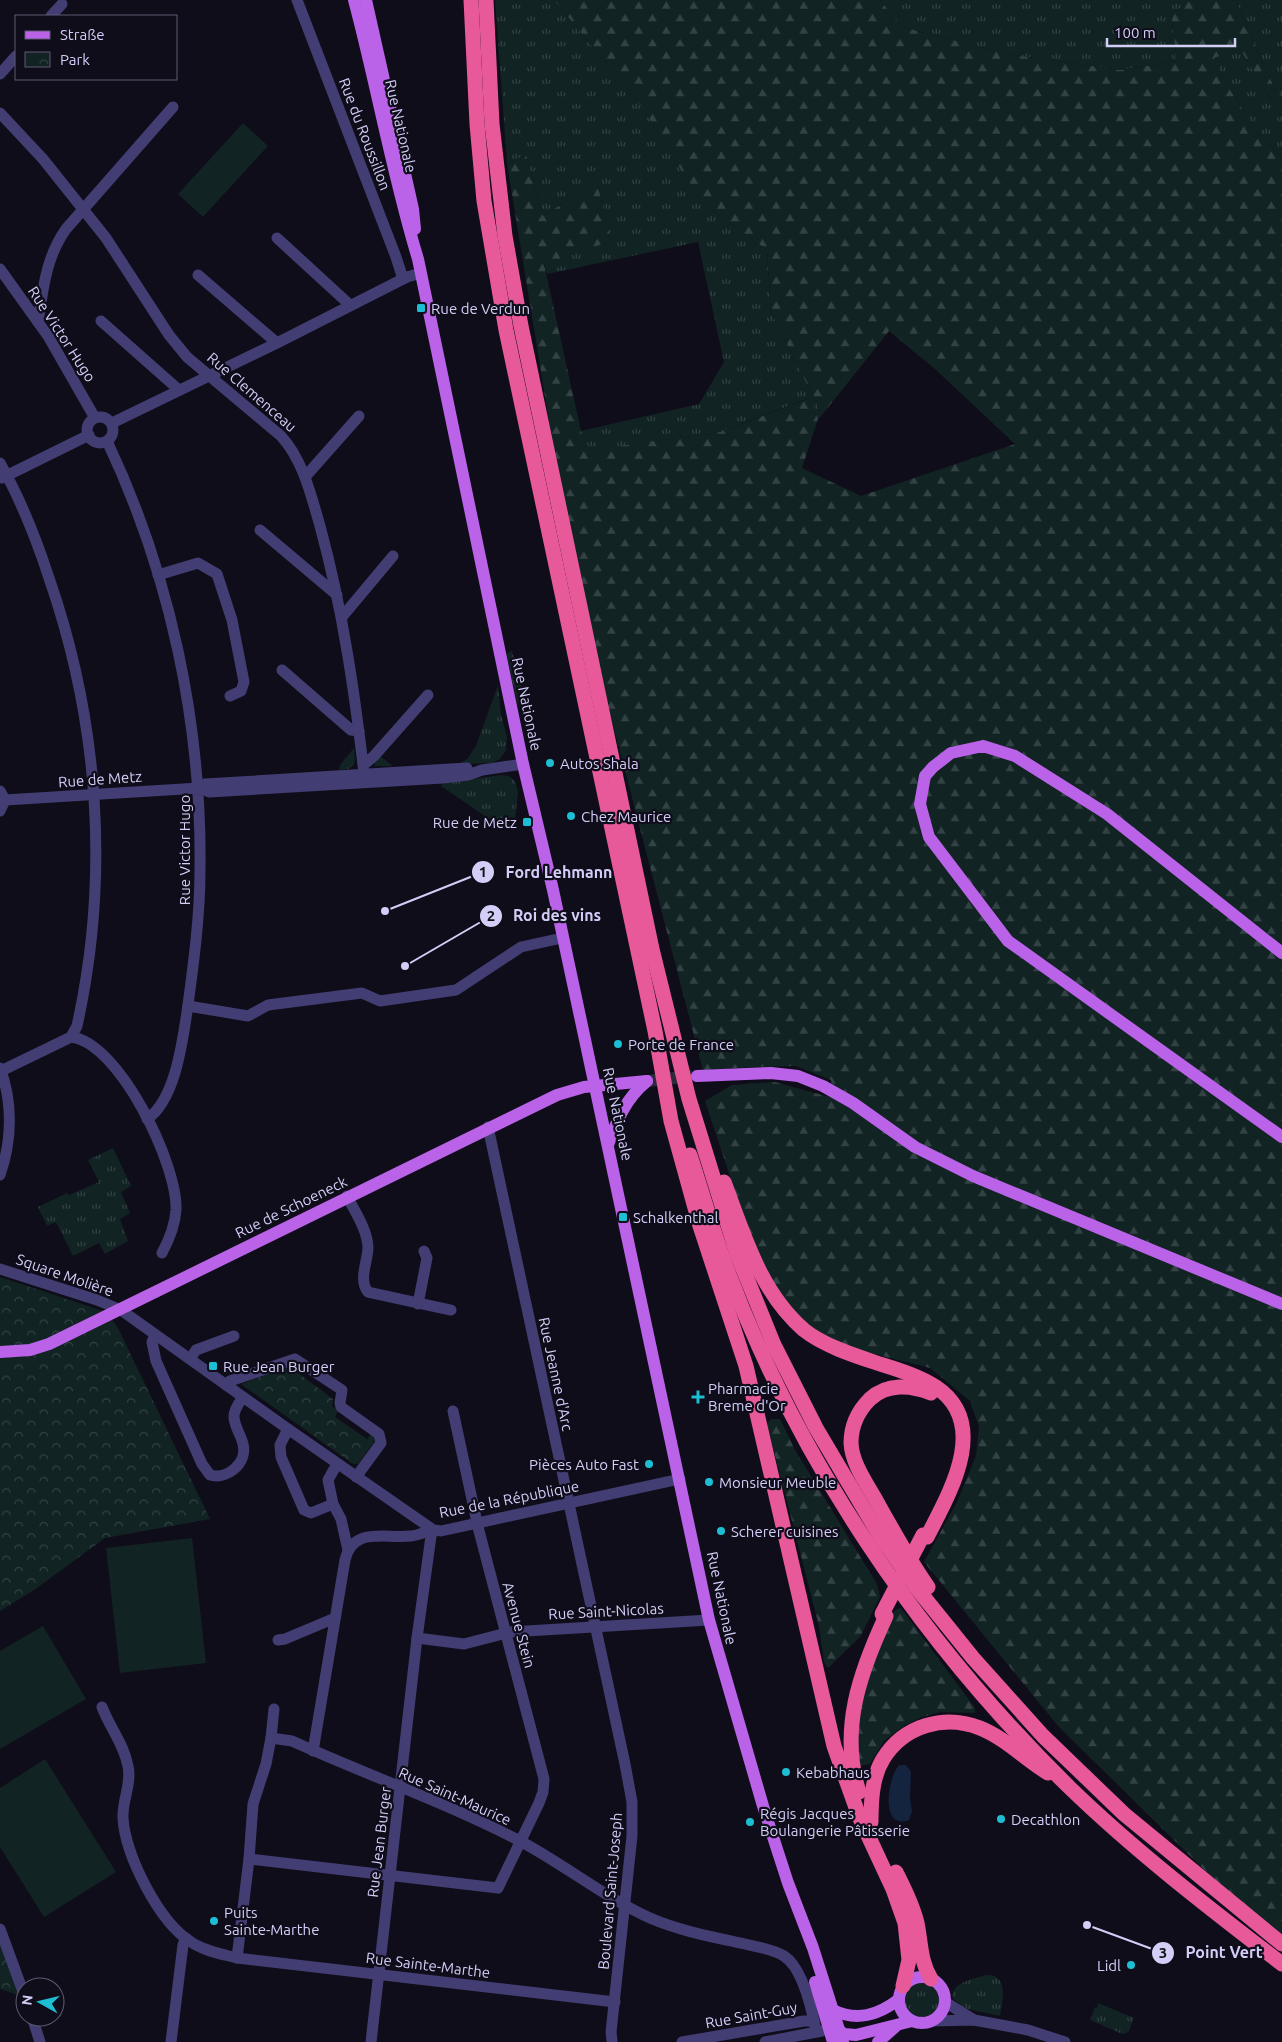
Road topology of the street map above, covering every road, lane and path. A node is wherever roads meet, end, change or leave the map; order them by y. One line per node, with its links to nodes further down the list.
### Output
1 (297, 0): 18 (street, Rue du Roussillon)
2 (354, 0): 14 (main road, Rue Nationale)
3 (366, 0): 14 (main road, Rue Nationale)
4 (471, 0): 50 (highway)
5 (486, 0): 55 (highway)
6 (62, 4): 7 (street)
7 (52, 15)
8 (15, 57): 9 (street)
9 (0, 74)
10 (172, 106): 12 (street)
11 (0, 113): 12 (street, Rue Clemenceau)
12 (84, 210): 21 (street); 23 (street, Rue Clemenceau)
13 (277, 238): 19 (street)
14 (418, 259): 16 (main road, Rue Nationale)
15 (0, 269): 21 (street, Rue Victor Hugo)
16 (421, 273): 18 (street); 42 (main road, Rue Nationale)
17 (198, 276): 22 (street)
18 (403, 279): 19 (street)
19 (350, 305): 22 (street)
20 (101, 321): 24 (street)
21 (38, 322): 26 (street, Rue Victor Hugo)
22 (277, 344): 23 (street)
23 (211, 375): 24 (street); 32 (street, Rue Clemenceau)
24 (179, 390): 27 (street)
25 (359, 416): 32 (street)
26 (95, 418): 27 (street); 28 (street)
27 (112, 423): 29 (street)
28 (89, 435): 29 (street); 31 (street)
29 (107, 441): 35 (street, Rue Victor Hugo)
30 (0, 463): 31 (street)
31 (3, 477): 45 (street)
32 (305, 477): 36 (street, Rue Clemenceau)
33 (260, 530): 36 (street)
34 (393, 556): 37 (street)
35 (158, 574): 40 (street); 44 (street, Rue Victor Hugo)
36 (337, 595): 37 (street, Rue Clemenceau)
37 (342, 617): 41 (street, Rue Clemenceau)
38 (282, 670): 41 (street)
39 (428, 695): 43 (street)
40 (230, 696)
41 (359, 731): 43 (street, Rue Clemenceau)
42 (522, 764): 43 (street, Rue de Metz); 47 (main road, Rue Nationale)
43 (364, 772): 44 (street, Rue de Metz)
44 (198, 788): 45 (street, Rue de Metz); 49 (street, Rue Victor Hugo)
45 (94, 794): 46 (street, Rue de Metz); 51 (street)
46 (2, 801)
47 (562, 938): 49 (street); 54 (main road, Rue Nationale)
48 (1282, 953): 58 (main road)
49 (188, 1006): 56 (street, Rue Victor Hugo)
50 (655, 1031): 98 (highway); 100 (highway)
51 (67, 1038): 52 (street); 56 (street)
52 (0, 1070): 60 (street)
53 (697, 1076): 66 (main road)
54 (595, 1086): 57 (main road, Rue de Schoeneck); 59 (main road, Rue Nationale); 59 (main road, Rue de Schoeneck)
55 (689, 1099): 84 (highway); 93 (highway)
56 (147, 1119): 63 (street)
57 (488, 1127): 61 (main road, Rue de Schoeneck); 80 (street, Rue Jeanne d'Arc)
58 (1282, 1136)
59 (608, 1145): 79 (main road, Rue Nationale)
60 (0, 1175)
61 (348, 1196): 65 (street); 67 (main road, Rue de Schoeneck)
62 (424, 1251): 65 (street)
63 (162, 1253)
64 (0, 1269): 67 (street, Square Molière)
65 (418, 1304): 68 (street)
66 (1282, 1304)
67 (120, 1310): 69 (street); 71 (main road, Rue de Schoeneck)
68 (451, 1310)
69 (155, 1335): 72 (street); 74 (street)
70 (234, 1336): 72 (street)
71 (0, 1352)
72 (190, 1359): 73 (street)
73 (226, 1385): 74 (street); 78 (street)
74 (243, 1397): 76 (street)
75 (452, 1411): 82 (street, Avenue Stein)
76 (288, 1429): 77 (street); 81 (street)
77 (337, 1464): 78 (street); 81 (street)
78 (356, 1476): 83 (street)
79 (680, 1479): 80 (street, Rue de la République); 88 (main road, Rue Nationale)
80 (569, 1503): 82 (street, Rue de la République); 89 (street, Rue Jeanne d'Arc)
81 (333, 1504): 85 (street)
82 (477, 1523): 83 (street, Rue de la République); 90 (street, Avenue Stein)
83 (432, 1529): 85 (street); 91 (street, Rue Jean Burger)
84 (925, 1536): 86 (highway); 93 (highway)
85 (348, 1550): 87 (street)
86 (884, 1615): 100 (highway); 101 (highway)
87 (334, 1618): 92 (street); 97 (street)
88 (709, 1620): 89 (street, Rue Saint-Nicolas); 123 (main road, Rue Nationale)
89 (596, 1627): 90 (street, Rue Saint-Nicolas); 105 (street, Boulevard Saint-Joseph)
90 (506, 1633): 91 (street, Rue Saint-Nicolas); 102 (street, Avenue Stein)
91 (418, 1638): 99 (street, Rue Jean Burger)
92 (278, 1640)
93 (973, 1658): 108 (highway)
94 (102, 1708): 107 (street, Rue Sainte-Marthe)
95 (274, 1709): 96 (street)
96 (271, 1738): 97 (street, Rue Saint-Maurice); 103 (street)
97 (313, 1751): 99 (street, Rue Saint-Maurice)
98 (1070, 1787): 101 (highway); 110 (highway)
99 (400, 1788): 102 (street, Rue Saint-Maurice); 104 (street, Rue Jean Burger)
100 (850, 1793): 114 (highway)
101 (871, 1822): 113 (highway)
102 (520, 1842): 104 (street, Avenue Stein); 105 (street, Rue Saint-Maurice)
103 (249, 1860): 104 (street); 109 (street)
104 (390, 1876): 111 (street, Rue Jean Burger)
105 (625, 1905): 115 (street, Boulevard Saint-Joseph); 123 (street, Rue Saint-Maurice)
106 (0, 1929): 112 (street)
107 (186, 1938): 109 (street, Rue Sainte-Marthe); 126 (street)
108 (1282, 1944)
109 (237, 1958): 111 (street, Rue Sainte-Marthe)
110 (1282, 1964)
111 (379, 1975): 115 (street, Rue Sainte-Marthe); 127 (street, Rue Jean Burger)
112 (18, 1977)
113 (931, 1979): 114 (main road); 116 (main road)
114 (901, 1993): 117 (main road); 119 (main road)
115 (615, 2002): 128 (street, Boulevard Saint-Joseph)
116 (945, 2002): 118 (street); 120 (main road)
117 (876, 2014): 123 (main road); 124 (main road)
118 (974, 2020): 120 (street); 132 (street)
119 (912, 2021): 120 (main road); 122 (main road)
120 (932, 2021)
121 (35, 2027): 125 (street)
122 (895, 2027): 124 (main road); 131 (main road)
123 (829, 2028): 124 (main road); 129 (street, Rue Saint-Guy); 130 (street, Rue Saint-Guy)
124 (862, 2037)
125 (40, 2042)
126 (171, 2042)
127 (371, 2042)
128 (613, 2042)
129 (682, 2042)
130 (765, 2042)
131 (878, 2042)
132 (1065, 2042)

